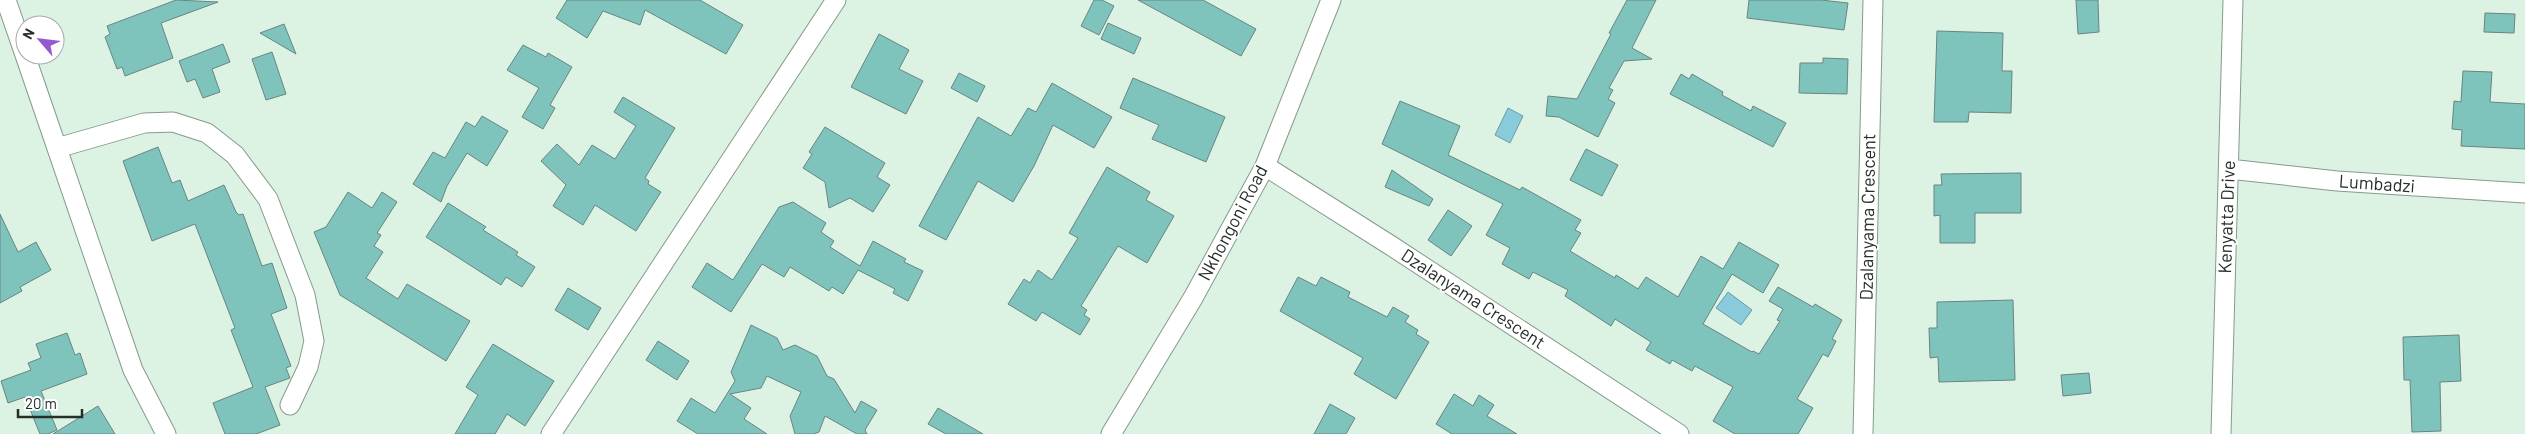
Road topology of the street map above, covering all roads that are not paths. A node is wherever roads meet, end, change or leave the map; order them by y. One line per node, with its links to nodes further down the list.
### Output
1 (6, 0): 6 (street)
2 (836, 0): 14 (street)
3 (1332, 0): 9 (street, Nkhongoni Road)
4 (1873, 0): 17 (street, Dzalanyama Crescent)
5 (2233, 0): 10 (street, Kenyatta Drive)
6 (15, 26)
7 (28, 65): 8 (street)
8 (57, 148): 12 (street); 13 (street)
9 (1265, 166): 15 (street, Nkhongoni Road); 16 (street, Dzalanyama Crescent)
10 (2229, 169): 11 (street, Lumbadzi); 18 (street, Kenyatta Drive)
11 (2525, 193)
12 (290, 405)
13 (166, 434)
14 (551, 434)
15 (1110, 434)
16 (1680, 434)
17 (1862, 434)
18 (2221, 434)

